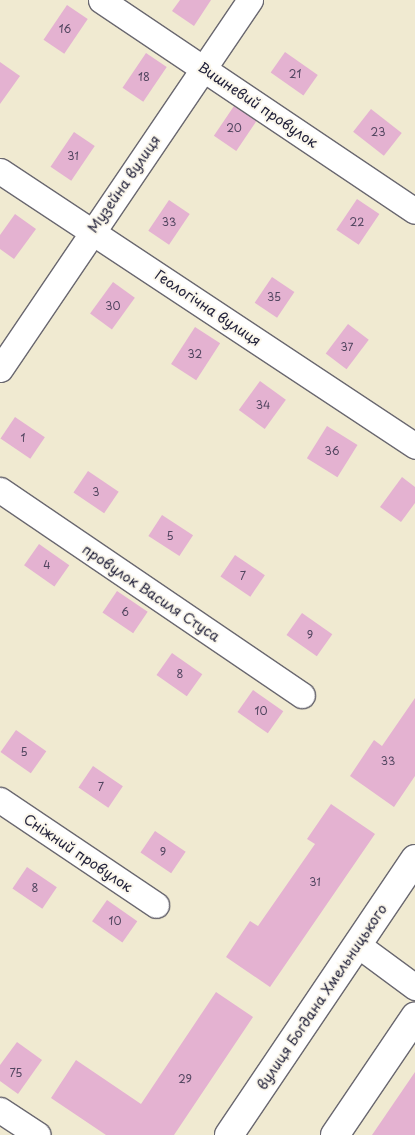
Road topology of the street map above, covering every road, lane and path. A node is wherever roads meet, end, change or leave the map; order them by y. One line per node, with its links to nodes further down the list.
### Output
1 (101, 0): 3 (street, Вишневий провулок)
2 (250, 0): 3 (street, Музейна вулиця)
3 (204, 68): 5 (street, Вишневий провулок); 6 (street, Музейна вулиця)
4 (0, 170): 6 (street, Геологічна вулиця)
5 (415, 211)
6 (92, 231): 7 (street, Музейна вулиця); 8 (street, Геологічна вулиця)
7 (0, 369)
8 (415, 446)
9 (0, 490): 10 (street, провулок Василя Стуса)
10 (302, 695)
11 (0, 800): 13 (street, Сніжний провулок)
12 (415, 859): 14 (street, вулиця Богдана Хмельницького)
13 (156, 905)
14 (358, 945): 15 (street); 19 (street, вулиця Богдана Хмельницького)
15 (415, 987)
16 (415, 1018): 20 (street)
17 (0, 1110): 18 (street)
18 (38, 1135)
19 (228, 1135)
20 (335, 1135)

